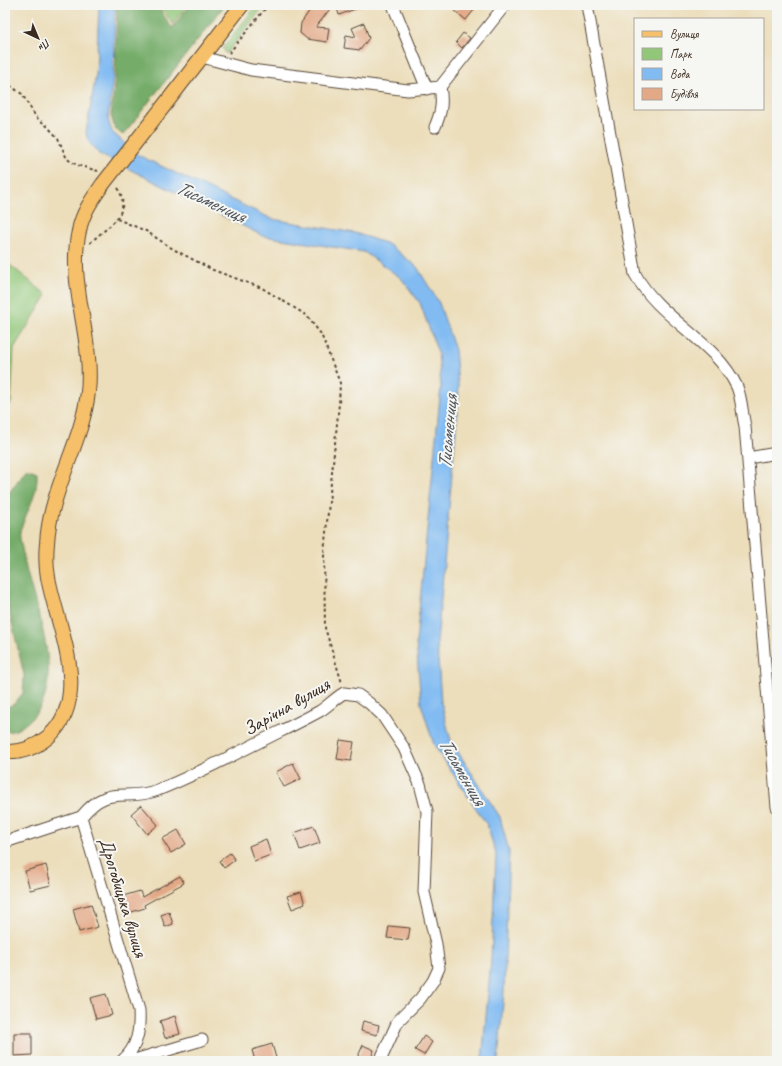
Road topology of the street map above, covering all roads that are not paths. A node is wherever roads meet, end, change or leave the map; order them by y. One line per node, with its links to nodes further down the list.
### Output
1 (242, 5): 5 (main road)
2 (393, 5): 7 (street)
3 (505, 5): 6 (street)
4 (587, 5): 10 (street)
5 (202, 57): 7 (street); 11 (main road, bridge)
6 (440, 87): 7 (street); 8 (street)
7 (427, 90)
8 (435, 127)
9 (777, 453): 10 (street)
10 (748, 458): 12 (street)
11 (5, 752)
12 (777, 807)
13 (81, 817): 14 (street, Дрогобицька вулиця); 16 (street, Дрогобицька вулиця); 18 (street, Зарічна вулиця)
14 (5, 842)
15 (202, 1040): 17 (street)
16 (122, 1061)
17 (131, 1061)
18 (380, 1061)

